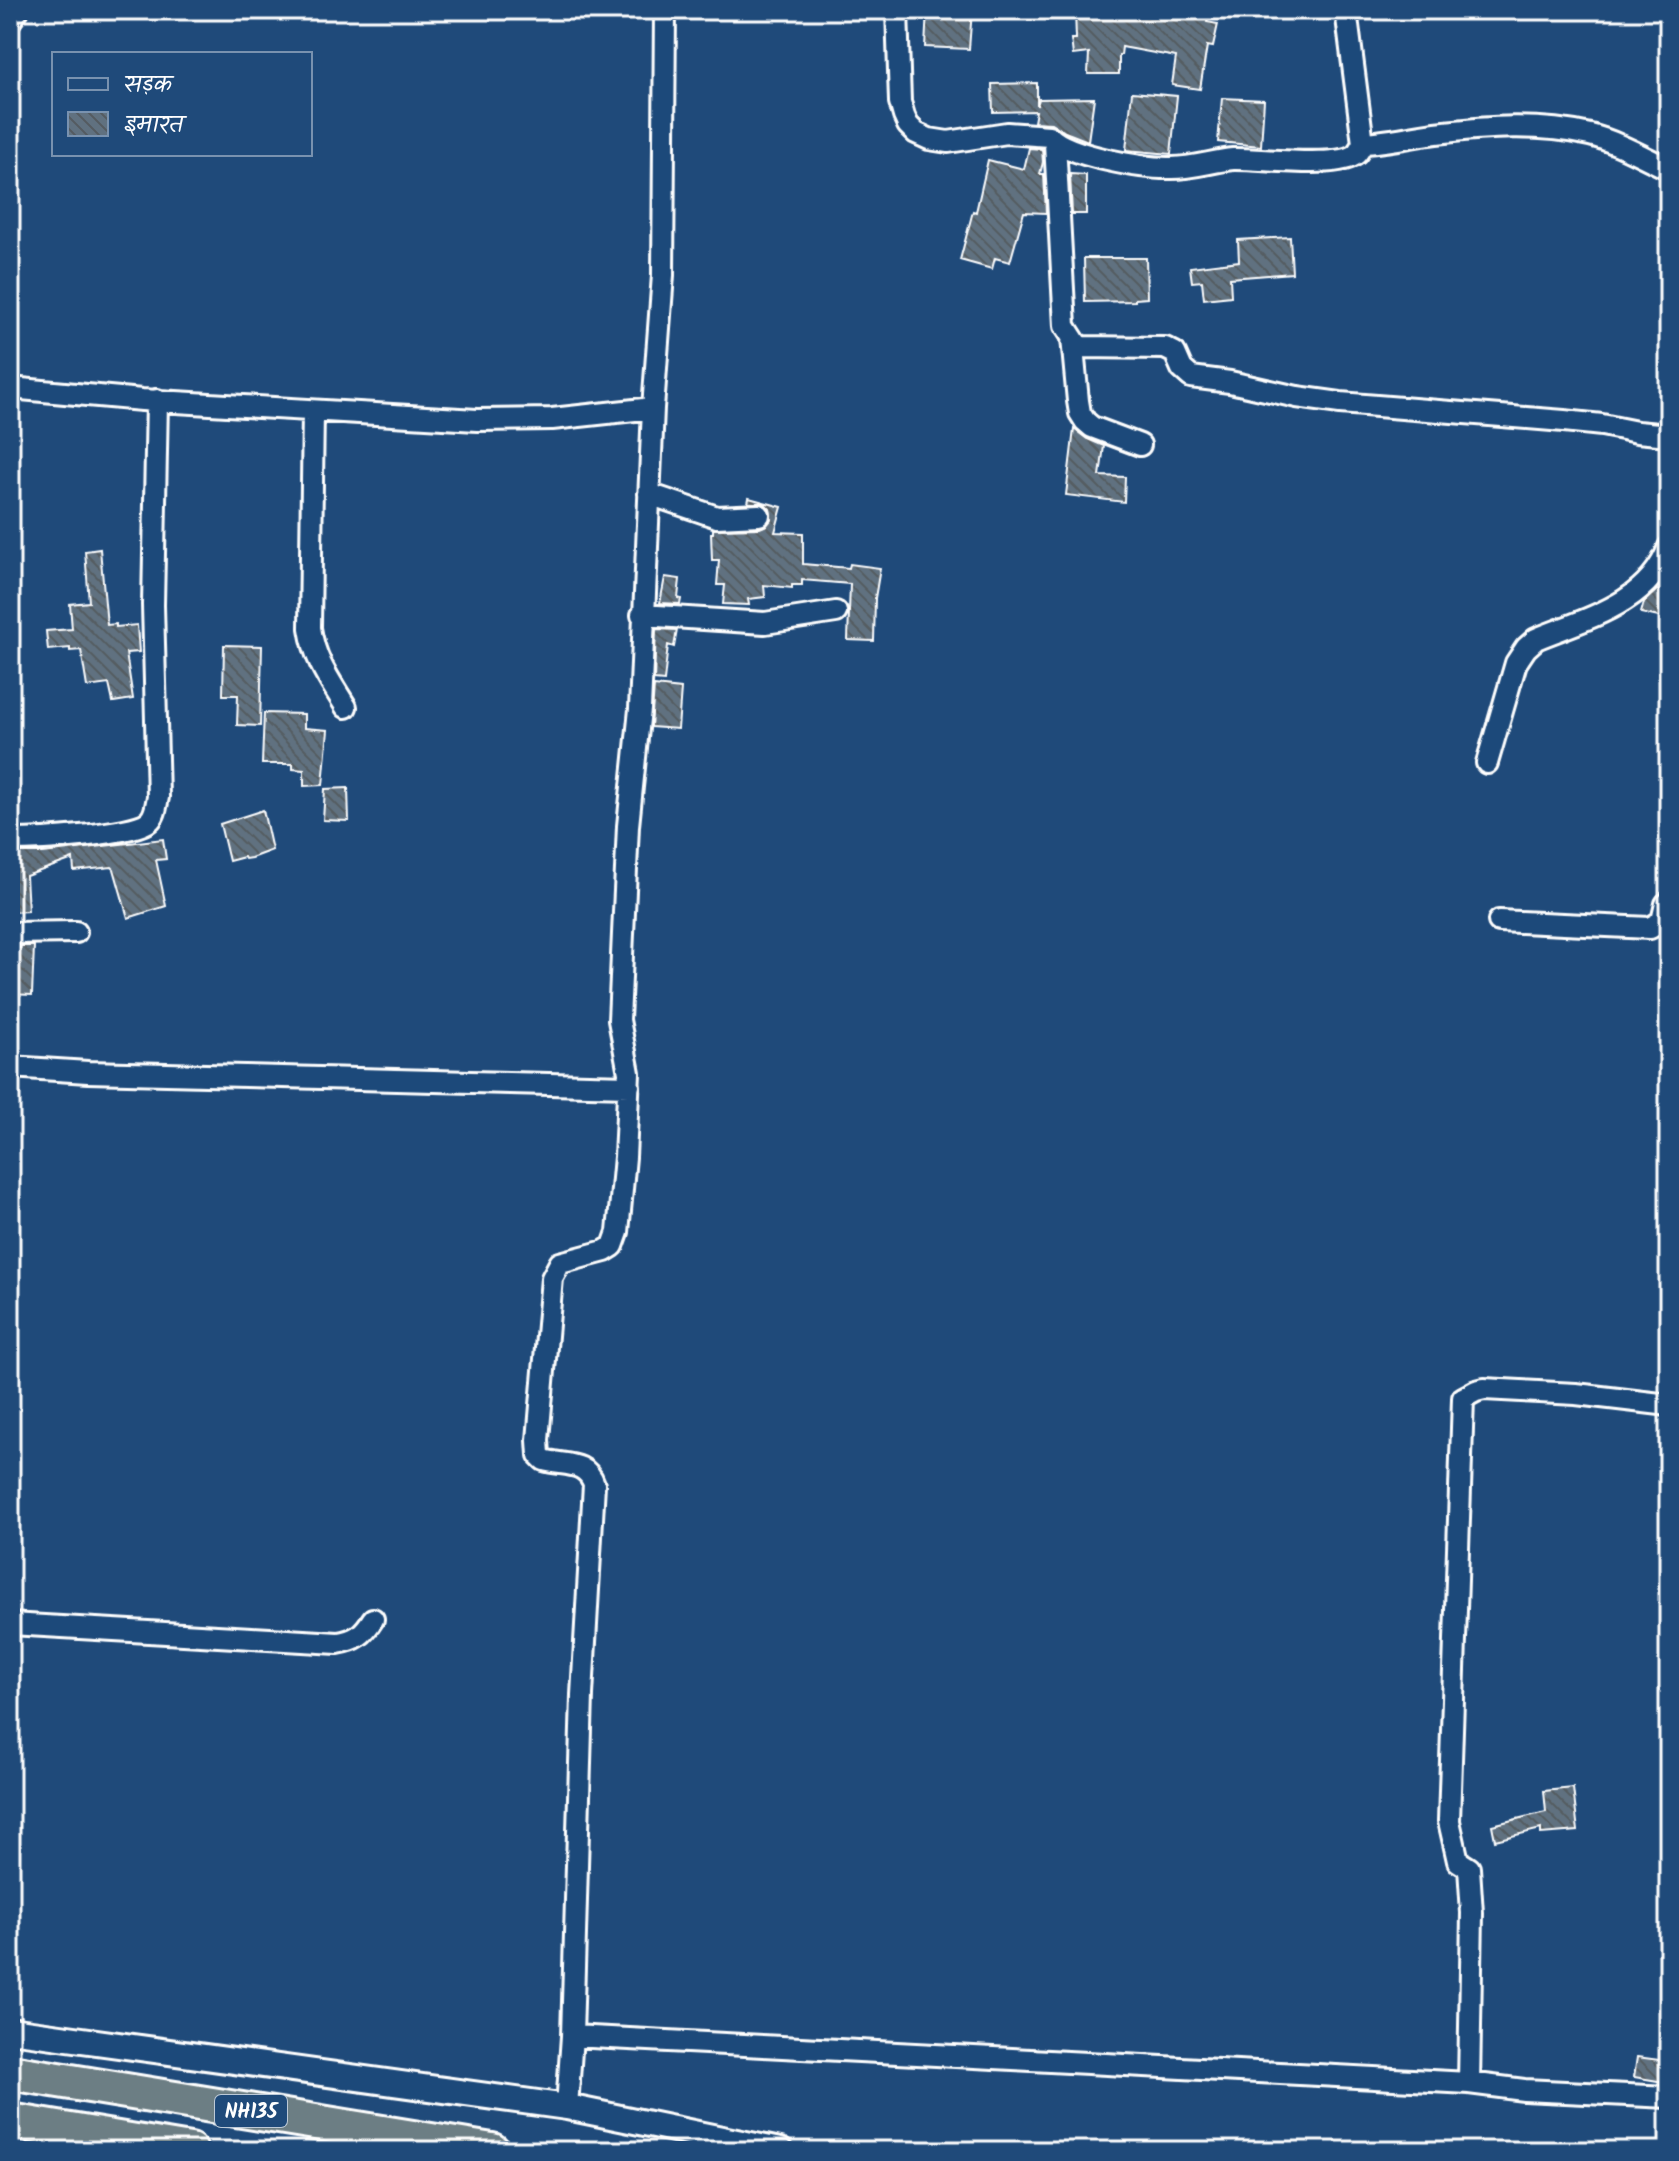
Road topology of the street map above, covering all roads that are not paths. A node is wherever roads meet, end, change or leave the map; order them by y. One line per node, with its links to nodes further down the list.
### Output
1 (18, 10): 5 (street)
2 (665, 10): 12 (street)
3 (897, 10): 6 (street)
4 (1346, 10): 7 (street)
5 (10, 21)
6 (1055, 143): 7 (street); 9 (street)
7 (1363, 143): 8 (street)
8 (1669, 169)
9 (1072, 338): 14 (street); 15 (street)
10 (10, 388): 11 (street)
11 (157, 400): 13 (street); 23 (street)
12 (653, 408): 13 (street); 16 (street)
13 (313, 411): 21 (street)
14 (1669, 435)
15 (1140, 445)
16 (649, 494): 17 (street); 20 (street)
17 (759, 515)
18 (1669, 547): 22 (street)
19 (836, 612): 20 (street)
20 (642, 615): 29 (street)
21 (346, 707)
22 (1487, 763)
23 (10, 840)
24 (1669, 902): 25 (street)
25 (1499, 921)
26 (76, 932): 27 (street)
27 (10, 933)
28 (10, 1067): 29 (street)
29 (629, 1086): 34 (street)
30 (1669, 1405): 36 (street)
31 (373, 1619): 32 (street)
32 (10, 1624)
33 (10, 2030): 38 (street)
34 (572, 2036): 36 (street); 38 (street)
35 (10, 2072): 41 (highway, NH135)
36 (1469, 2083): 37 (street)
37 (1669, 2097)
38 (567, 2107): 42 (street)
39 (10, 2121): 40 (highway)
40 (190, 2151)
41 (492, 2151)
42 (780, 2151)

